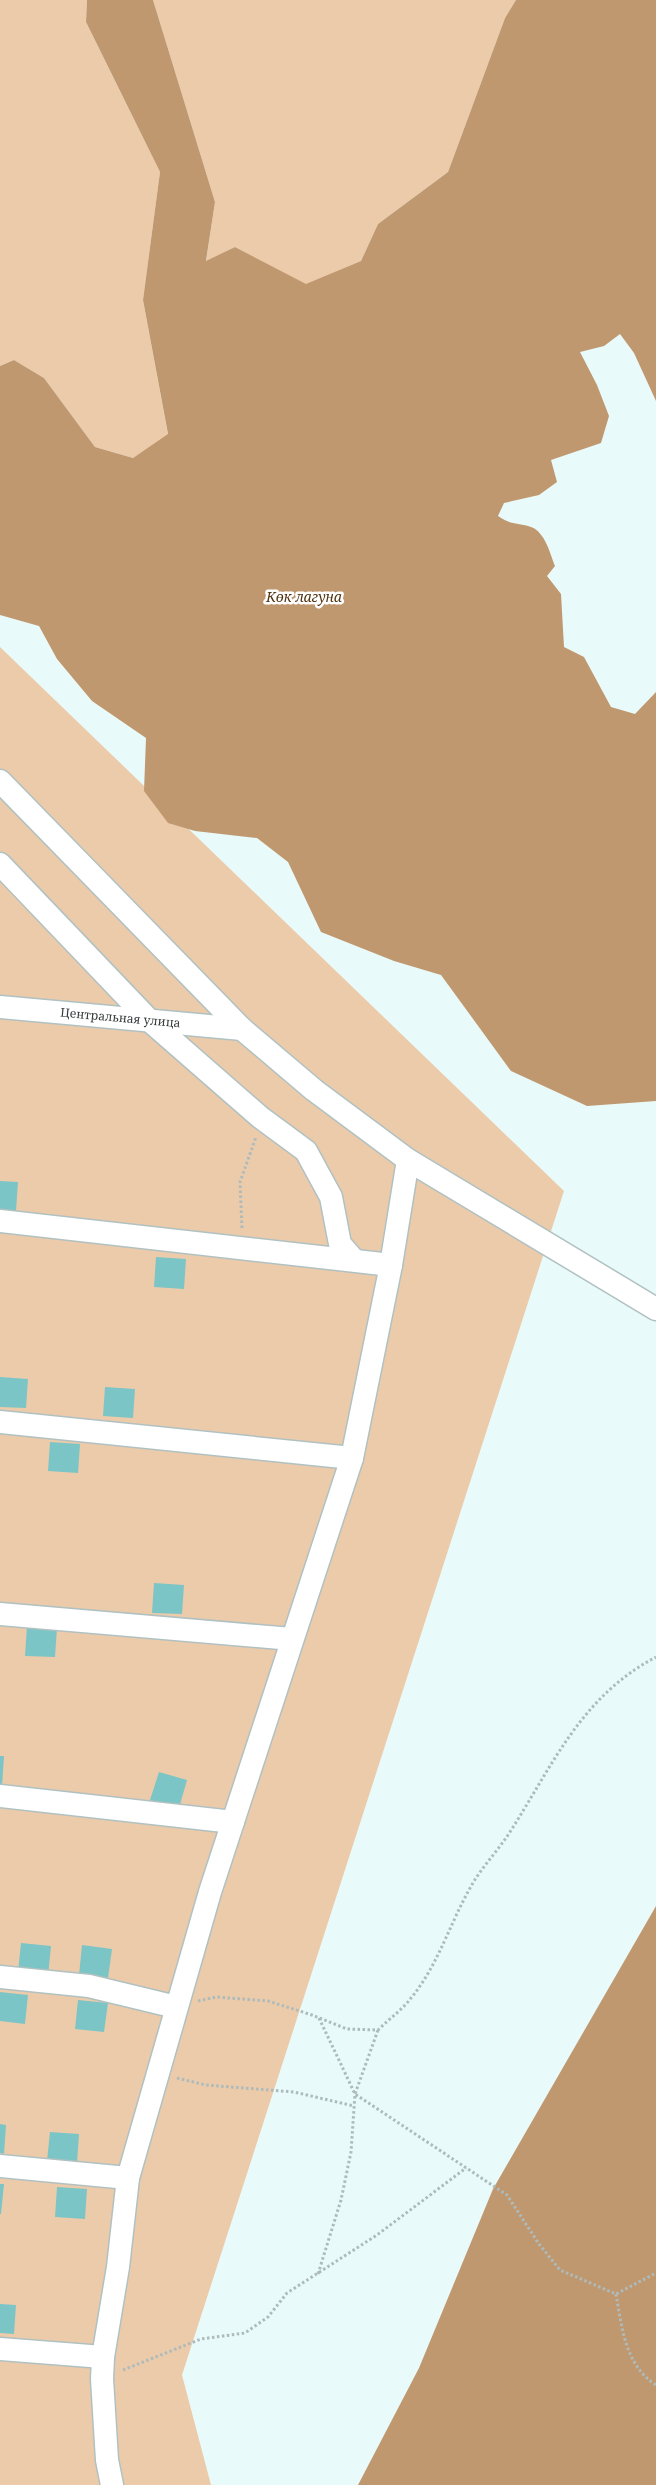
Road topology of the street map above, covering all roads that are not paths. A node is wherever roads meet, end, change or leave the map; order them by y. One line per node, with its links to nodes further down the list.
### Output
1 (0, 781): 5 (street)
2 (0, 864): 4 (street)
3 (0, 1007): 4 (street, Центральная улица)
4 (150, 1021): 5 (street, Центральная улица); 8 (street)
5 (242, 1029): 6 (street)
6 (408, 1160): 9 (street); 10 (street)
7 (0, 1221): 8 (street)
8 (353, 1259): 9 (street)
9 (391, 1265): 12 (street)
10 (656, 1309)
11 (0, 1422): 12 (street)
12 (352, 1458): 14 (street)
13 (0, 1614): 14 (street)
14 (292, 1640): 16 (street)
15 (0, 1796): 16 (street)
16 (233, 1822): 18 (street)
17 (0, 1977): 18 (street)
18 (176, 2006): 20 (street)
19 (0, 2166): 20 (street)
20 (128, 2178): 22 (street)
21 (0, 2349): 22 (street)
22 (103, 2357): 23 (street)
23 (112, 2485)

